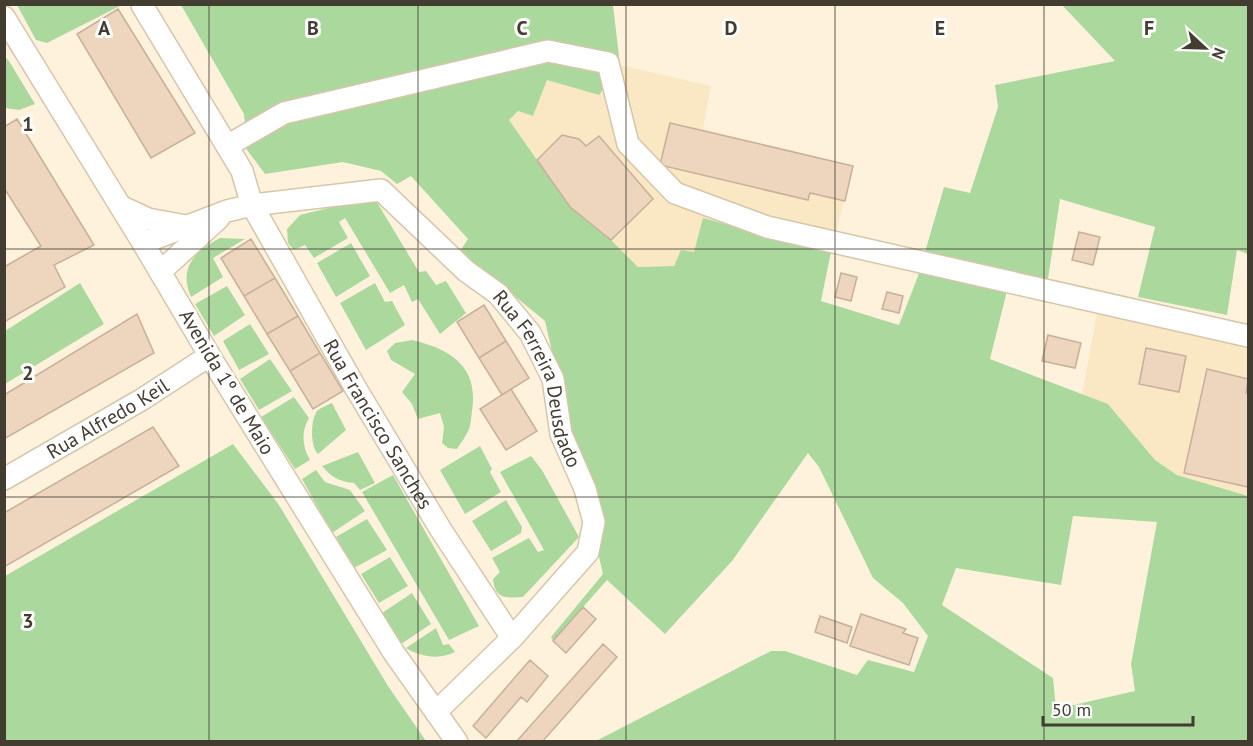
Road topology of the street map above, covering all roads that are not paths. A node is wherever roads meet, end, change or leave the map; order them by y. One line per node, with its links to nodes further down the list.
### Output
1 (142, 5): 3 (street, Rua Francisco Sanches)
2 (4, 18): 5 (street, Avenida 1º de Maio)
3 (227, 146): 4 (street, Rua Francisco Sanches); 10 (street)
4 (252, 205): 6 (street, Rua Ferreira Deusdado); 13 (street, Rua Francisco Sanches); 13 (street, Rua Ferreira Deusdado)
5 (120, 206): 7 (street); 8 (street, Avenida 1º de Maio)
6 (227, 211): 7 (street, Rua Ferreira Deusdado); 9 (street, Rua Ferreira Deusdado)
7 (186, 226): 8 (street, Rua Ferreira Deusdado)
8 (143, 243): 9 (street, Avenida 1º de Maio)
9 (160, 272): 11 (street, Avenida 1º de Maio)
10 (1248, 336)
11 (209, 356): 12 (street, Rua Alfredo Keil); 14 (street, Avenida 1º de Maio)
12 (4, 479)
13 (512, 638): 14 (street, Rua Ferreira Deusdado)
14 (436, 712): 15 (street, Avenida 1º de Maio)
15 (457, 741)

